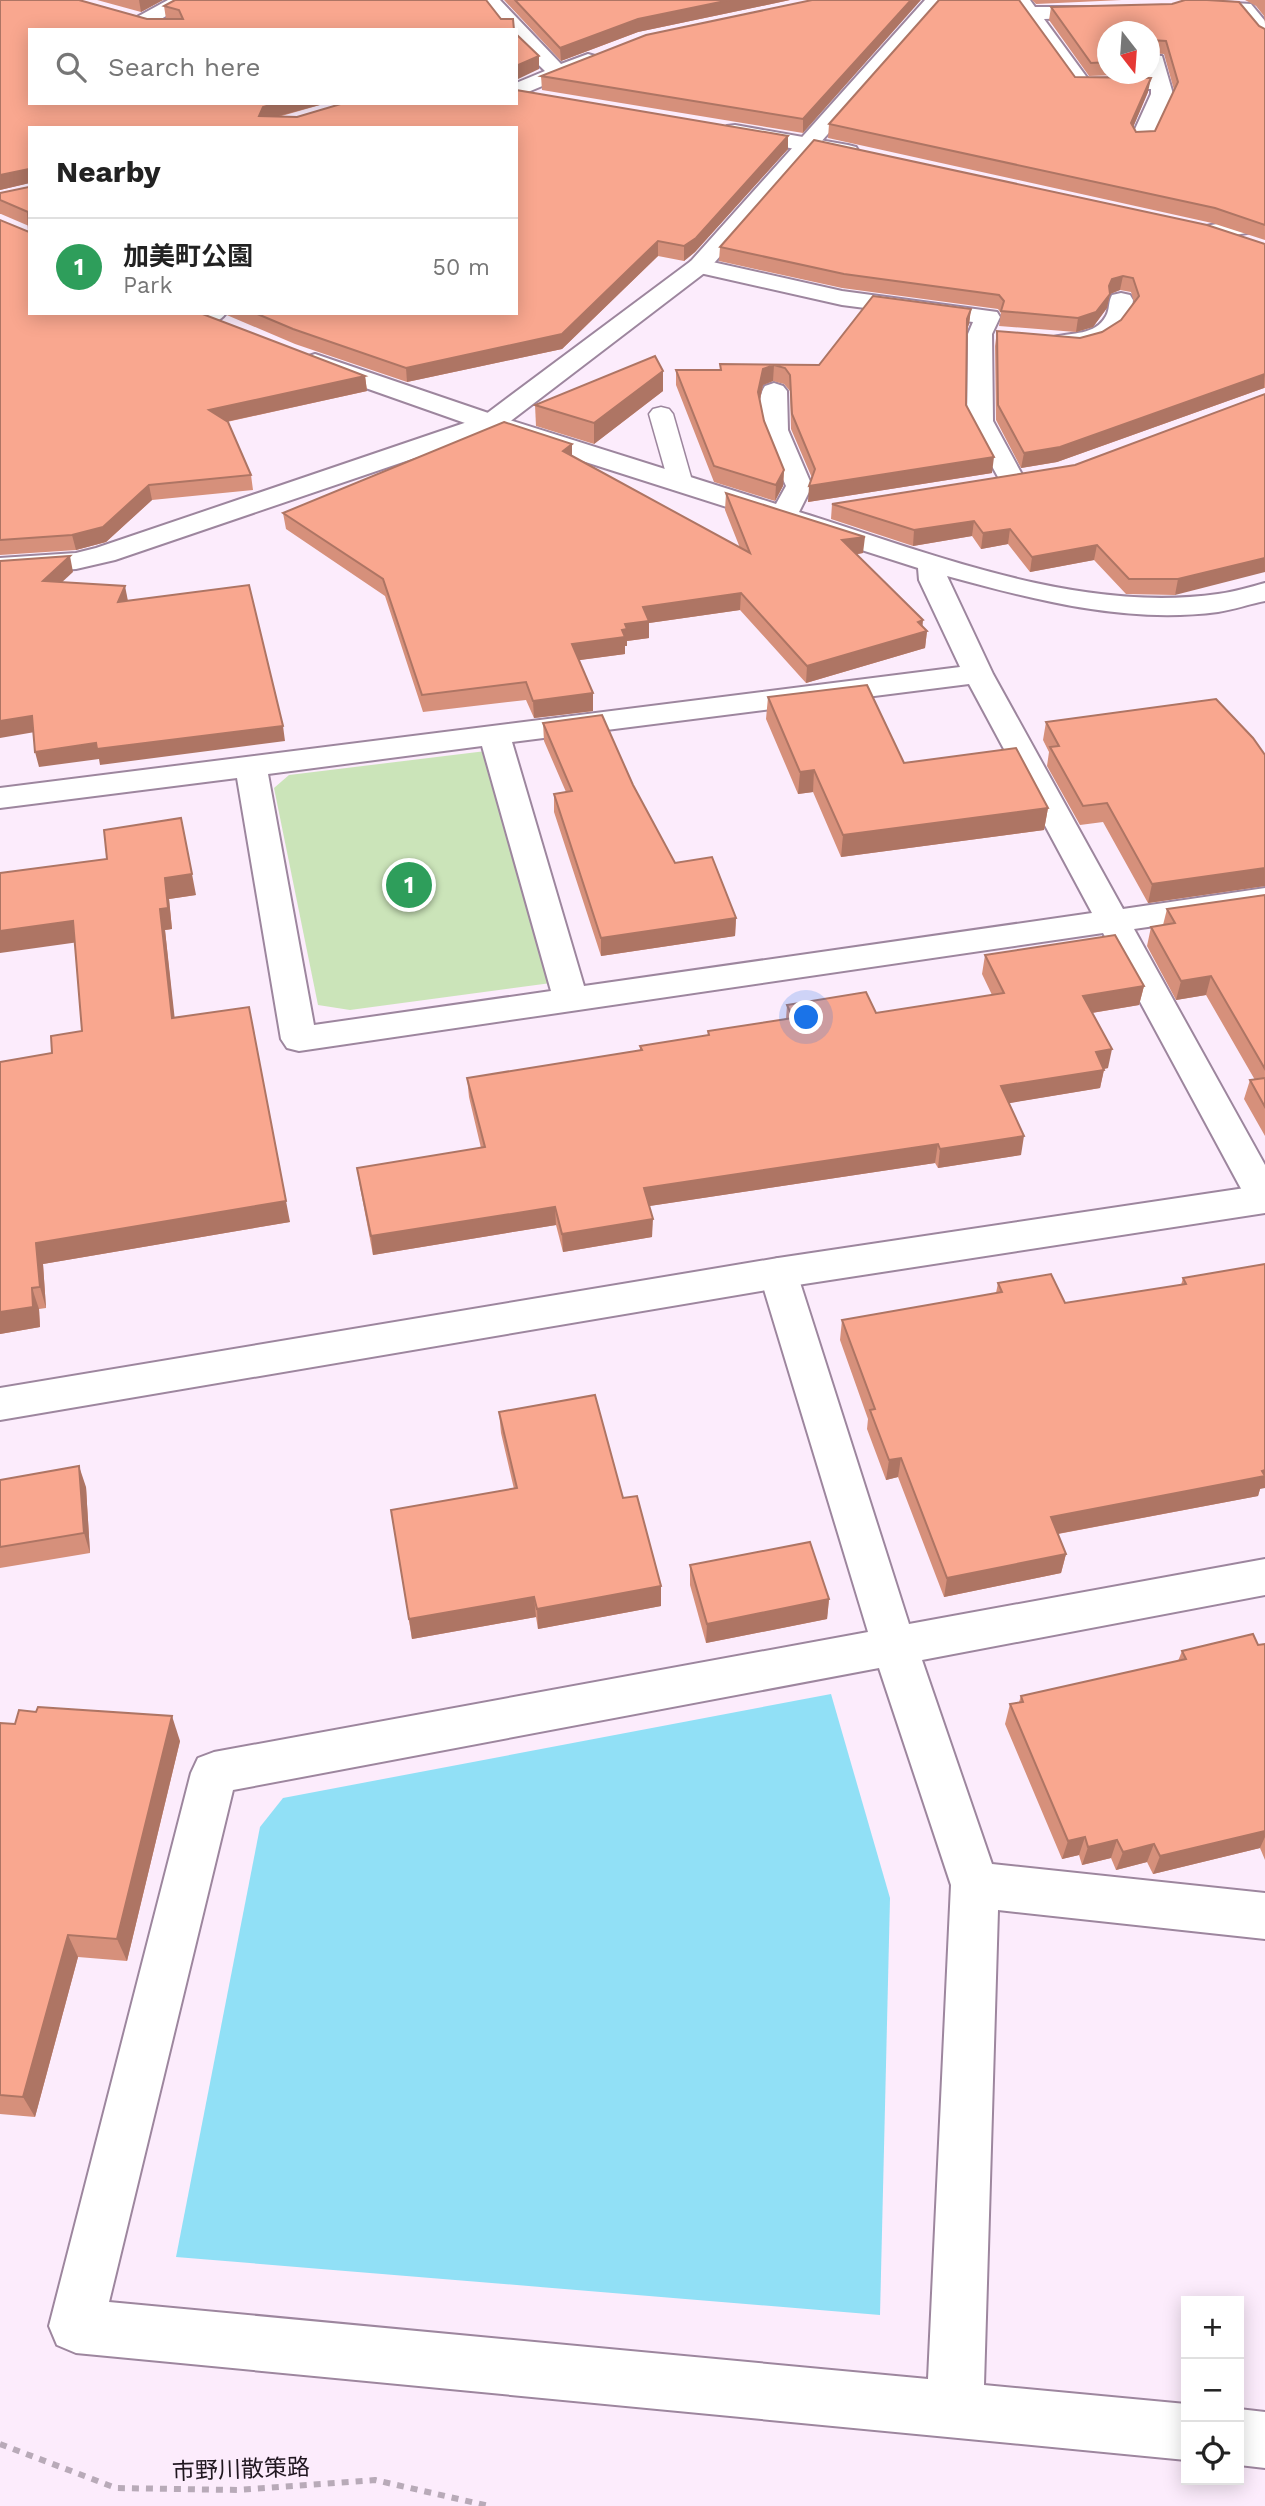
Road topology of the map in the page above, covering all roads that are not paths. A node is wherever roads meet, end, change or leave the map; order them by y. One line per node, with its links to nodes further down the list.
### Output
1 (183, 0): 7 (street)
2 (490, 0): 8 (street)
3 (936, 0): 20 (street)
4 (1025, 7): 6 (street); 13 (street)
5 (1170, 8): 10 (street)
6 (1128, 10)
7 (166, 28)
8 (514, 28)
9 (518, 32): 12 (street)
10 (1265, 34)
11 (604, 54): 12 (street)
12 (557, 72): 15 (street)
13 (1120, 84)
14 (1159, 84): 19 (street)
15 (518, 92)
16 (518, 93): 17 (street)
17 (543, 99)
18 (714, 128): 20 (street)
19 (1142, 138)
20 (807, 143): 21 (street); 26 (street)
21 (874, 158)
22 (1265, 223): 24 (street)
23 (1184, 226): 24 (street)
24 (1211, 232): 25 (street)
25 (1260, 248)
26 (699, 266): 28 (street); 34 (street)
27 (1121, 300): 30 (street)
28 (980, 334): 29 (street); 36 (street)
29 (1008, 337)
30 (1036, 339)
31 (298, 355): 34 (street)
32 (774, 391): 38 (street)
33 (662, 414): 35 (lane)
34 (491, 424): 35 (street); 40 (street)
35 (681, 484): 38 (street)
36 (985, 485)
37 (837, 508): 38 (street)
38 (783, 516): 39 (street)
39 (932, 563): 41 (street); 42 (street)
40 (0, 566)
41 (1265, 592)
42 (978, 674): 43 (street); 47 (street)
43 (495, 736): 44 (street); 48 (street)
44 (251, 767): 45 (street); 48 (street)
45 (0, 799)
46 (1265, 899): 47 (street)
47 (1114, 920): 48 (street); 49 (street)
48 (571, 1001)
49 (1265, 1199): 50 (street)
50 (778, 1273): 51 (street); 53 (street)
51 (0, 1404)
52 (1265, 1577): 53 (street)
53 (894, 1645): 54 (street); 56 (street)
54 (975, 1885): 55 (street); 56 (street)
55 (1265, 1916)
56 (955, 2409): 57 (street)
57 (1181, 2432)
58 (1244, 2438): 59 (street)
59 (1265, 2440)

